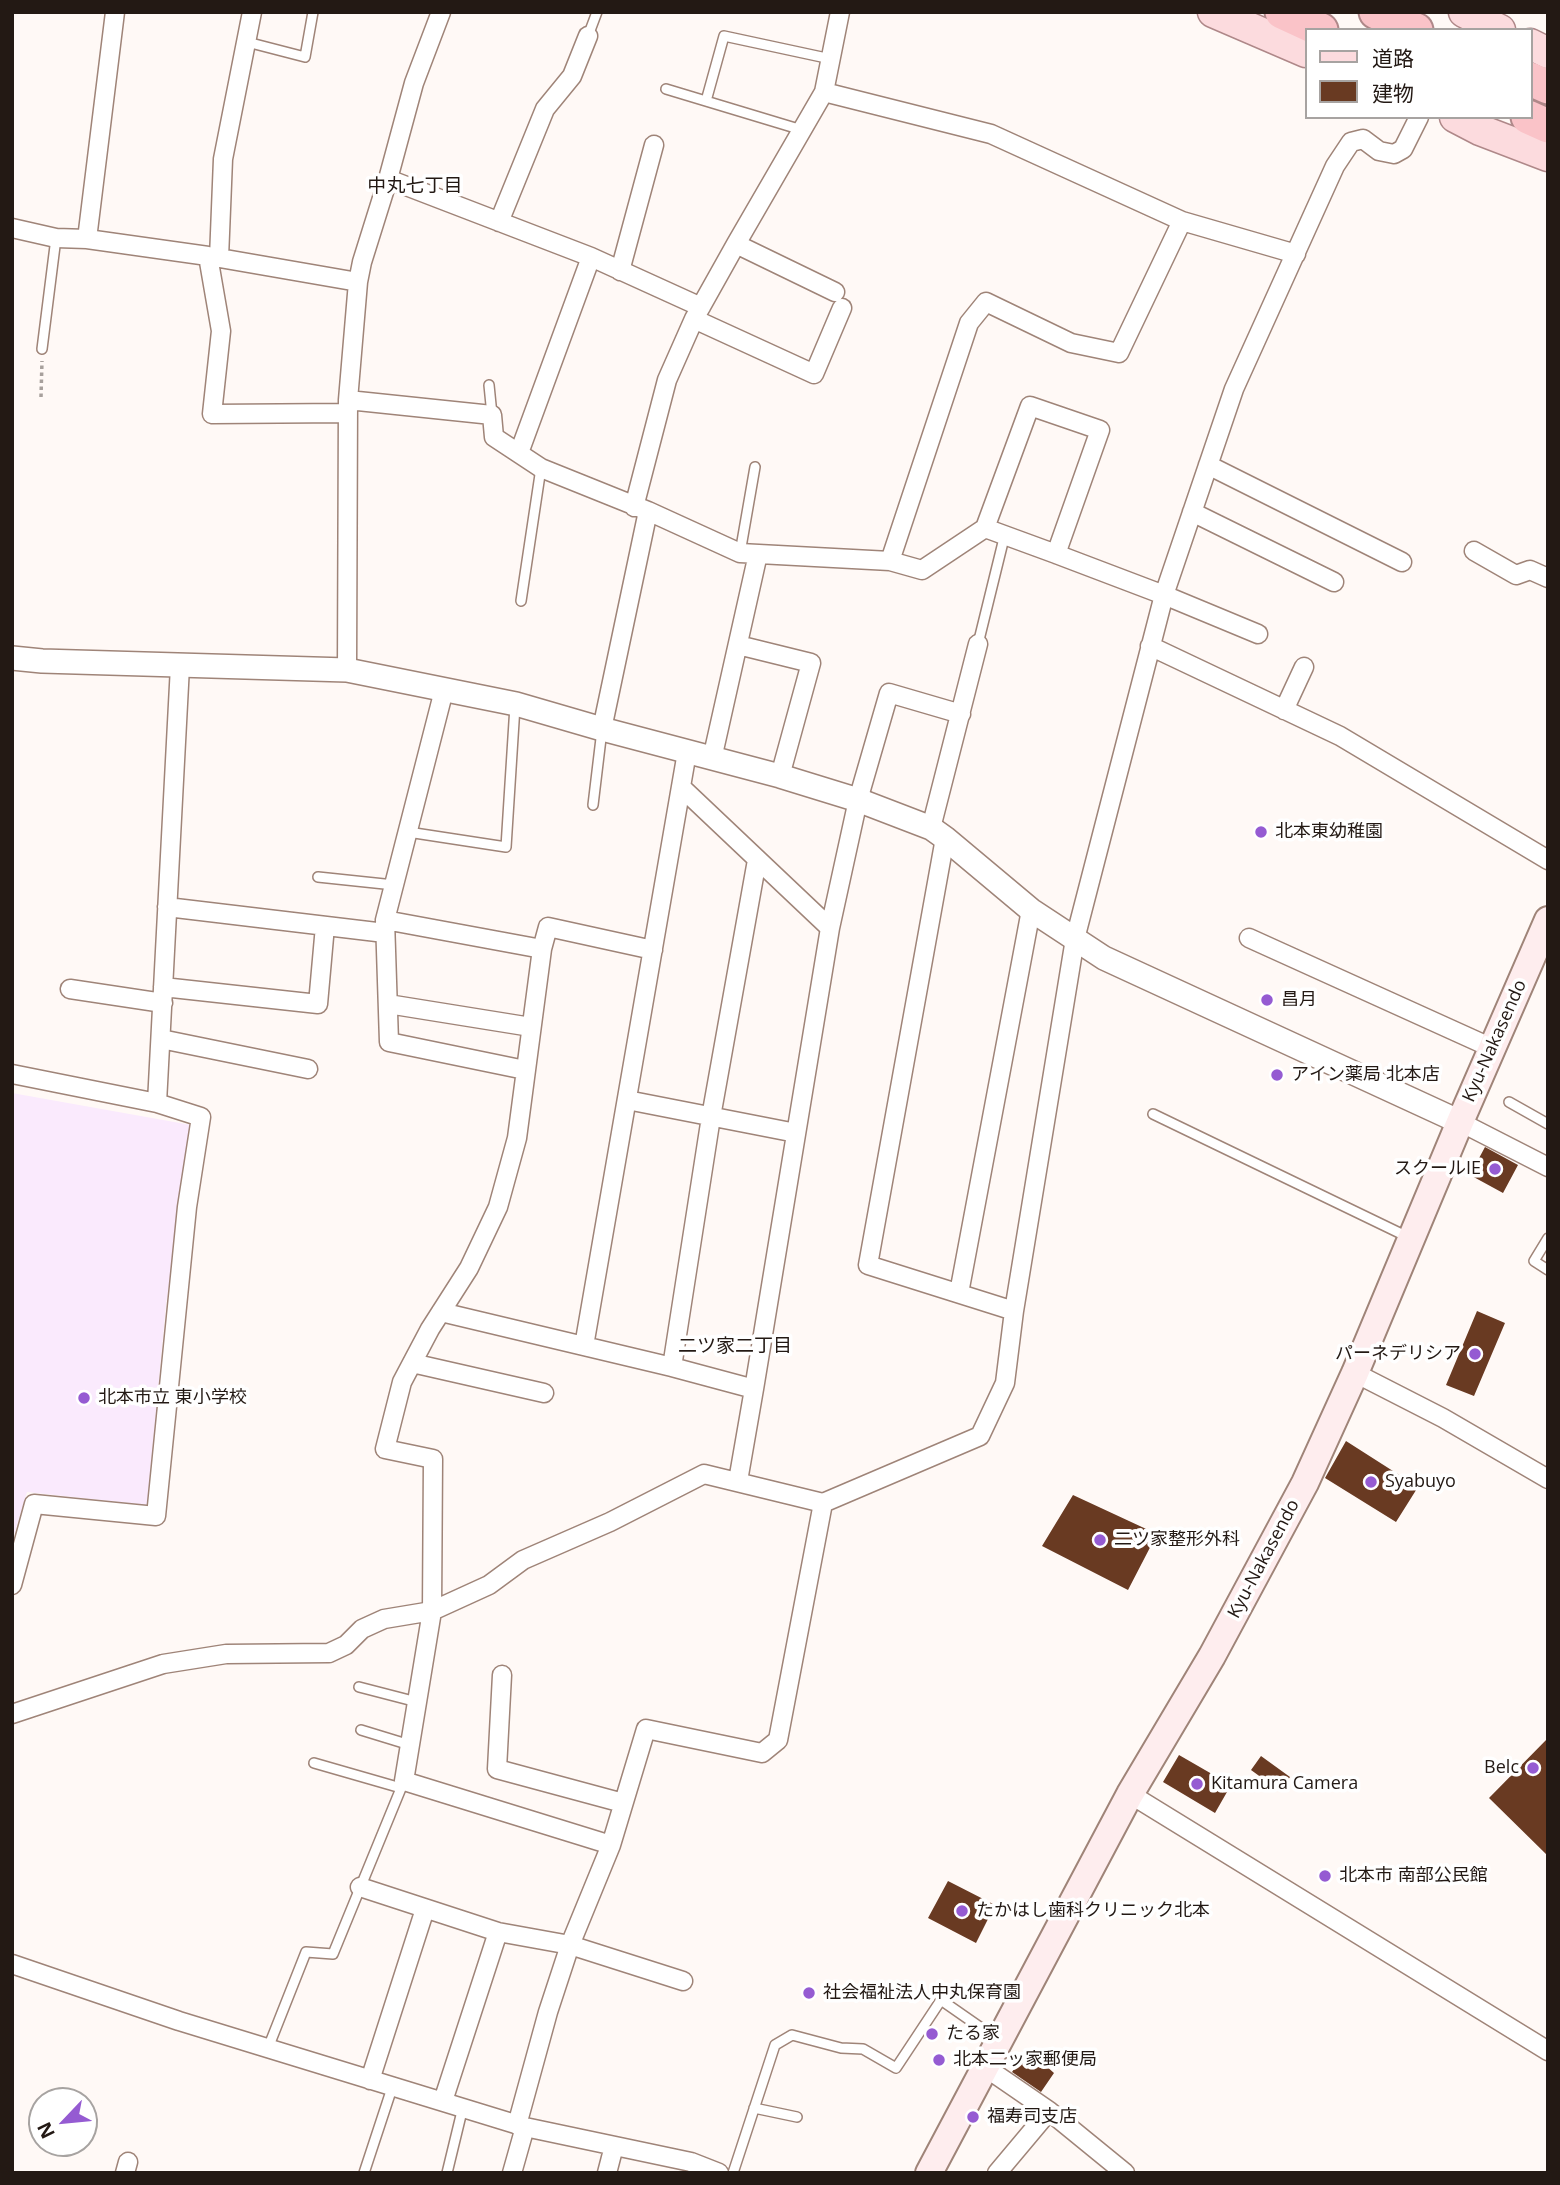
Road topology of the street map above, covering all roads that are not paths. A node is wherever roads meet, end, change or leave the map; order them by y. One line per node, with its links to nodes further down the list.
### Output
1 (115, 12): 37 (street)
2 (252, 12): 15 (street)
3 (313, 12): 15 (lane)
4 (441, 12): 32 (street)
5 (597, 12): 14 (lane)
6 (840, 12): 19 (street)
7 (1213, 12): 17 (main road)
8 (1282, 12): 11 (highway)
9 (1376, 12): 12 (highway)
10 (1464, 12): 13 (main road)
11 (1317, 28)
12 (1412, 28)
13 (1496, 28)
14 (588, 36): 34 (street)
15 (247, 43): 40 (street)
16 (1532, 45): 18 (main road)
17 (1304, 51)
18 (1548, 52)
19 (831, 59): 23 (street); 24 (lane)
20 (1532, 80): 21 (highway)
21 (1548, 87)
22 (666, 89): 24 (lane)
23 (824, 92): 29 (street); 33 (street)
24 (706, 101): 29 (lane)
25 (1418, 119): 39 (street)
26 (1459, 119): 31 (main road)
27 (1532, 119): 28 (highway)
28 (1548, 126)
29 (802, 130): 38 (street)
30 (654, 145): 42 (street)
31 (1548, 156)
32 (388, 179): 34 (street); 43 (street)
33 (1182, 221): 39 (street); 60 (street)
34 (499, 222): 41 (street)
35 (12, 228): 36 (street)
36 (56, 238): 37 (street); 45 (lane)
37 (87, 239): 40 (street)
38 (736, 244): 44 (street); 44 (street)
39 (1296, 254): 50 (street)
40 (213, 257): 43 (street); 47 (street)
41 (591, 257): 42 (street); 49 (street)
42 (620, 271): 44 (street)
43 (358, 282): 47 (street)
44 (697, 313): 53 (street)
45 (42, 349)
46 (489, 385): 48 (lane)
47 (348, 407): 48 (street); 73 (street)
48 (492, 415): 49 (street)
49 (519, 453): 52 (street)
50 (1208, 465): 54 (street); 61 (street)
51 (755, 467): 58 (lane)
52 (541, 468): 53 (street); 65 (lane)
53 (641, 509): 58 (street); 78 (street)
54 (1192, 512): 63 (street); 64 (street)
55 (985, 528): 56 (street); 59 (street); 60 (street)
56 (1005, 534): 59 (street); 67 (lane)
57 (1474, 551): 62 (street)
58 (749, 554): 60 (street); 68 (street)
59 (1056, 554): 64 (street)
60 (890, 561)
61 (1402, 562)
62 (1548, 578)
63 (1334, 582)
64 (1164, 595): 66 (street); 69 (street)
65 (521, 601)
66 (1258, 634)
67 (978, 644): 77 (street)
68 (738, 645): 80 (street); 81 (street)
69 (1150, 646): 76 (street); 98 (street)
70 (12, 658): 71 (street)
71 (180, 666): 73 (street); 91 (street)
72 (1304, 667): 76 (street)
73 (347, 670): 74 (street)
74 (444, 690): 75 (street); 85 (street)
75 (516, 704): 78 (street); 85 (lane)
76 (1284, 710): 88 (street)
77 (961, 714): 83 (street); 86 (street)
78 (602, 729): 79 (street); 84 (lane)
79 (687, 752): 80 (street); 82 (street)
80 (712, 759): 81 (street)
81 (780, 776): 83 (street)
82 (681, 787): 87 (street); 100 (street)
83 (858, 800): 86 (street); 96 (street)
84 (593, 805)
85 (408, 832): 90 (street)
86 (938, 833): 92 (street); 122 (street)
87 (757, 860): 96 (street); 114 (street)
88 (1548, 860)
89 (318, 877): 90 (lane)
90 (394, 885): 95 (street)
91 (167, 907): 94 (street); 102 (street)
92 (1031, 910): 98 (street); 122 (street)
93 (1548, 920): 106 (main road, Kyu-Nakasendo)
94 (325, 926): 95 (street); 102 (street)
95 (385, 926): 99 (street); 103 (street)
96 (830, 928): 117 (street)
97 (1249, 938): 106 (street)
98 (1075, 939): 115 (street); 123 (street)
99 (541, 949): 100 (street); 104 (street)
100 (653, 950): 110 (street)
101 (70, 989): 102 (street)
102 (163, 995): 105 (street)
103 (388, 1004): 104 (street); 108 (street)
104 (531, 1027): 108 (street)
105 (161, 1040): 107 (street); 112 (street)
106 (1492, 1048): 115 (main road, Kyu-Nakasendo)
107 (307, 1069)
108 (525, 1070): 124 (street)
109 (12, 1074): 112 (street)
110 (627, 1101): 114 (street); 125 (street)
111 (1509, 1102): 116 (lane)
112 (157, 1103): 134 (street)
113 (1153, 1114): 120 (lane)
114 (711, 1117): 117 (street); 127 (street)
115 (1460, 1122): 118 (street); 120 (main road, Kyu-Nakasendo)
116 (1548, 1124)
117 (796, 1133): 129 (street)
118 (1548, 1167)
119 (1548, 1238): 121 (lane)
120 (1412, 1239): 128 (main road, Kyu-Nakasendo)
121 (1548, 1270)
122 (959, 1293): 123 (street)
123 (1014, 1311): 133 (street)
124 (441, 1312): 125 (street); 126 (street)
125 (584, 1346): 127 (street)
126 (412, 1363): 130 (street); 135 (street)
127 (672, 1367): 129 (street)
128 (1355, 1373): 131 (street); 144 (main road, Kyu-Nakasendo)
129 (754, 1389): 132 (street)
130 (544, 1393)
131 (1548, 1479)
132 (737, 1481): 133 (street); 135 (street)
133 (823, 1503): 145 (street)
134 (12, 1585)
135 (432, 1611): 138 (street); 139 (street)
136 (502, 1675): 145 (street)
137 (359, 1687): 138 (lane)
138 (417, 1702): 141 (street)
139 (12, 1714)
140 (361, 1730): 141 (lane)
141 (410, 1745): 143 (street)
142 (314, 1763): 143 (lane)
143 (403, 1784): 146 (street); 147 (lane)
144 (1130, 1794): 153 (main road, Kyu-Nakasendo); 155 (street)
145 (623, 1803): 146 (street)
146 (611, 1845): 150 (street)
147 (360, 1887): 148 (street); 154 (lane)
148 (425, 1909): 149 (street); 157 (street)
149 (498, 1932): 150 (street); 159 (street)
150 (570, 1945): 152 (street); 164 (street)
151 (12, 1964): 154 (street)
152 (683, 1981)
153 (999, 2040): 156 (main road, Kyu-Nakasendo); 161 (lane)
154 (268, 2048): 157 (street)
155 (1548, 2051)
156 (985, 2067): 162 (street); 172 (main road, Kyu-Nakasendo)
157 (370, 2080): 158 (street)
158 (392, 2088): 159 (street); 166 (lane)
159 (443, 2101): 160 (street)
160 (463, 2107): 164 (street); 167 (lane)
161 (754, 2108): 163 (lane); 171 (lane)
162 (1049, 2111): 173 (street); 174 (street)
163 (797, 2118)
164 (521, 2126): 165 (street); 168 (street)
165 (614, 2146): 169 (street); 170 (street)
166 (364, 2173)
167 (447, 2173)
168 (512, 2173)
169 (607, 2173)
170 (719, 2173)
171 (733, 2173)
172 (929, 2173)
173 (997, 2173)
174 (1125, 2173)

